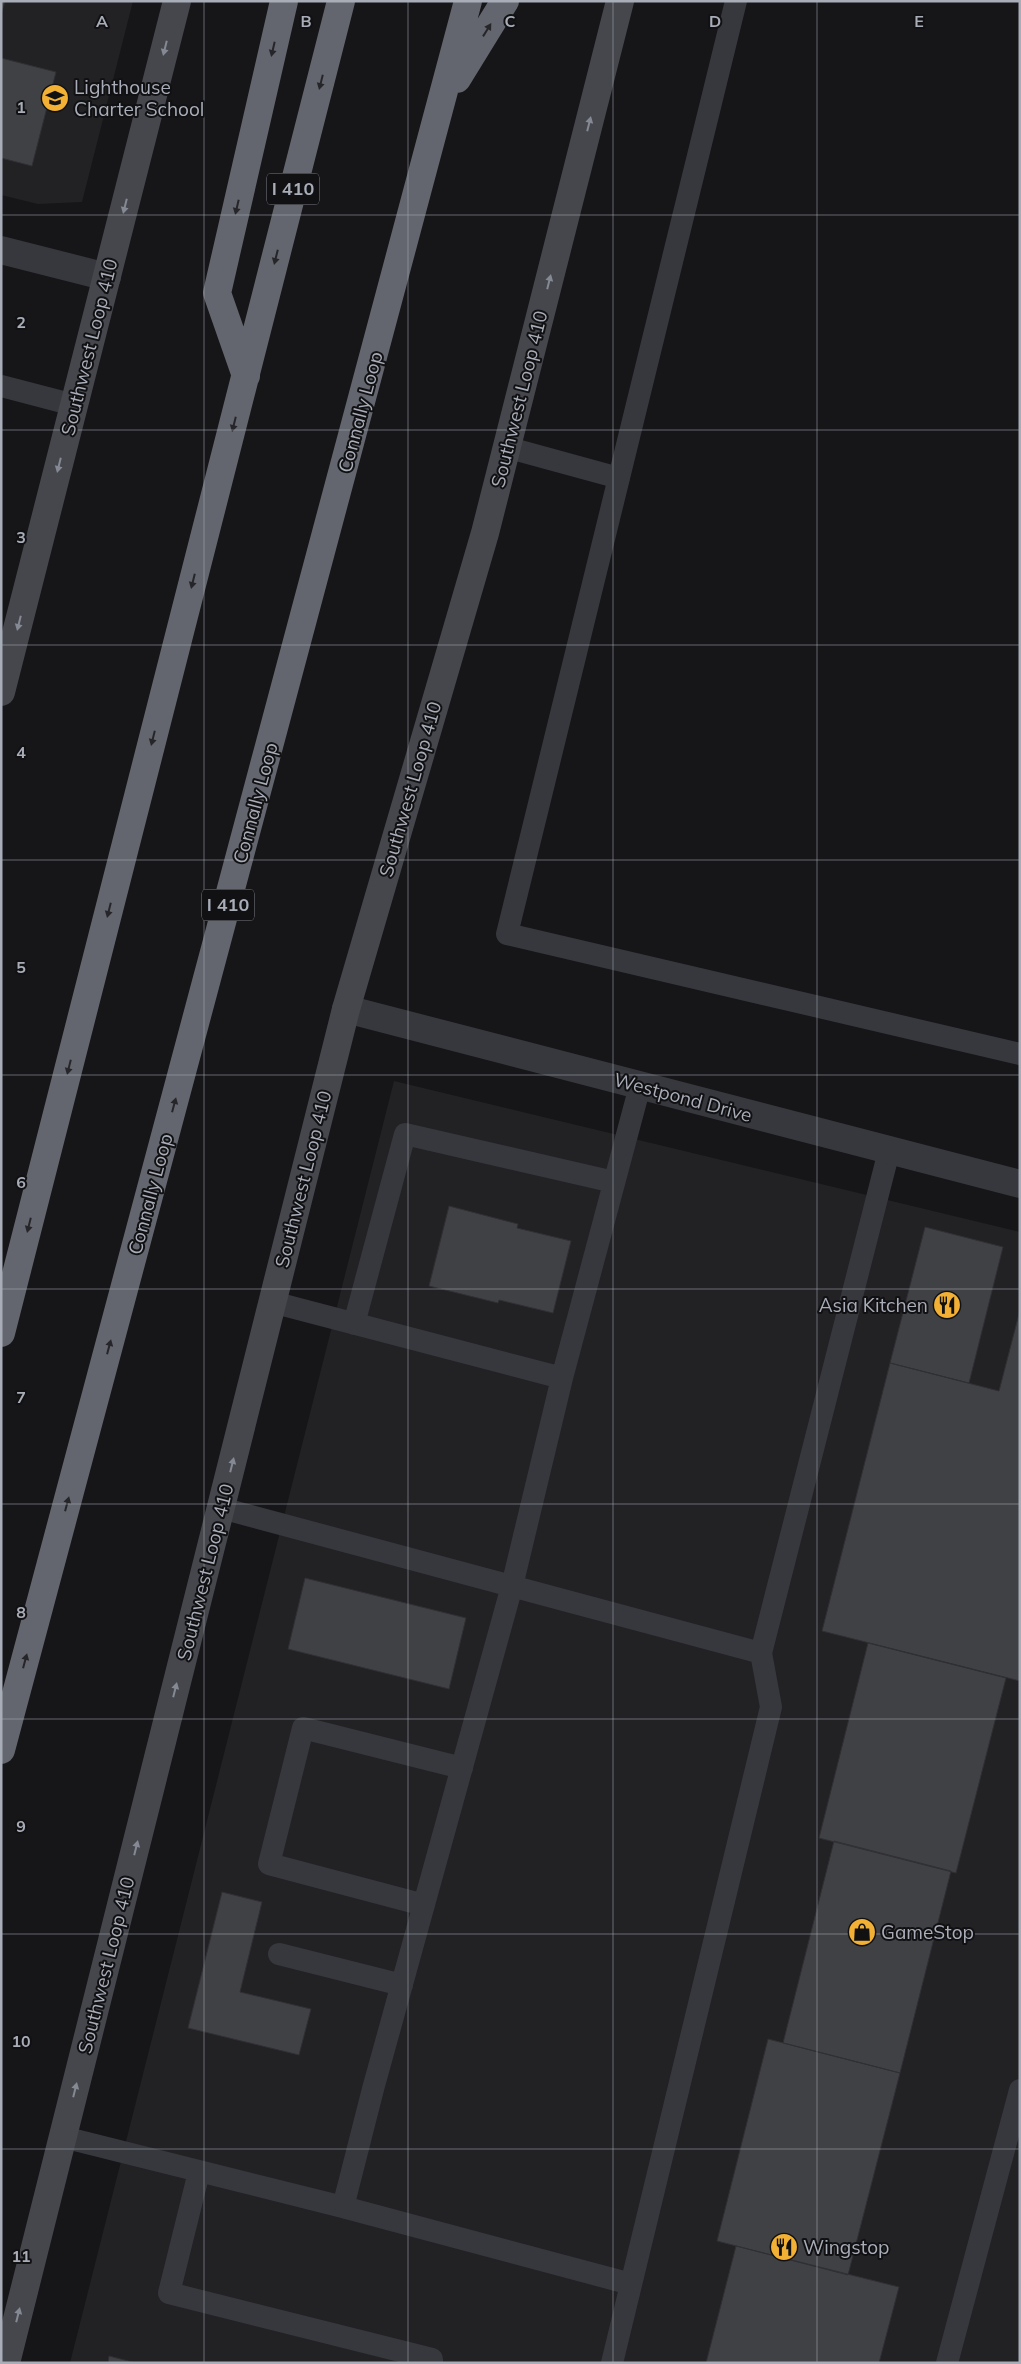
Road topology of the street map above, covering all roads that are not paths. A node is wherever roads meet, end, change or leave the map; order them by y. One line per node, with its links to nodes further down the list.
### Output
1 (177, 1): 10 (main road, Southwest Loop 410, one-way to 10)
2 (284, 1): 11 (highway, one-way to 11)
3 (341, 1): 11 (highway, I 410, one-way to 11)
4 (468, 1): 8 (highway, Connally Loop / I 410)
5 (505, 1): 8 (highway, one-way to 5)
6 (620, 1): 14 (main road, Southwest Loop 410, one-way to 6)
7 (736, 1): 15 (lane)
8 (443, 101): 31 (highway, Connally Loop / I 410, one-way to 8)
9 (1, 250): 10 (street)
10 (107, 277): 13 (main road, Southwest Loop 410)
11 (246, 376): 26 (highway, I 410, one-way to 26)
12 (1, 386): 13 (lane)
13 (74, 405): 16 (main road, Southwest Loop 410, one-way to 16)
14 (506, 447): 15 (lane); 18 (main road, Southwest Loop 410)
15 (619, 478): 19 (lane)
16 (7, 647): 17 (main road, Southwest Loop 410)
17 (1, 692)
18 (346, 1009): 20 (street, Westpond Drive); 24 (main road, Southwest Loop 410)
19 (1020, 1054)
20 (640, 1086): 21 (street, Westpond Drive); 22 (lane)
21 (889, 1151): 23 (street, Westpond Drive); 30 (lane)
22 (614, 1182): 25 (lane); 27 (lane)
23 (1020, 1184)
24 (272, 1302): 25 (lane); 28 (main road, Southwest Loop 410, one-way to 24)
25 (354, 1324): 27 (lane)
26 (1, 1333)
27 (562, 1378): 29 (lane)
28 (221, 1508): 29 (lane); 37 (main road, Southwest Loop 410, one-way to 28)
29 (512, 1586): 30 (lane); 32 (lane)
30 (761, 1653): 40 (lane)
31 (1, 1750)
32 (462, 1768): 33 (lane); 33 (lane)
33 (424, 1905): 35 (lane)
34 (279, 1954): 35 (lane)
35 (402, 1985): 39 (lane)
36 (1020, 2090): 44 (lane)
37 (63, 2137): 38 (lane); 41 (main road, Southwest Loop 410, one-way to 37)
38 (199, 2172): 39 (lane); 42 (lane)
39 (343, 2207): 40 (lane)
40 (631, 2284): 43 (lane)
41 (6, 2363)
42 (432, 2363)
43 (612, 2363)
44 (947, 2363)

